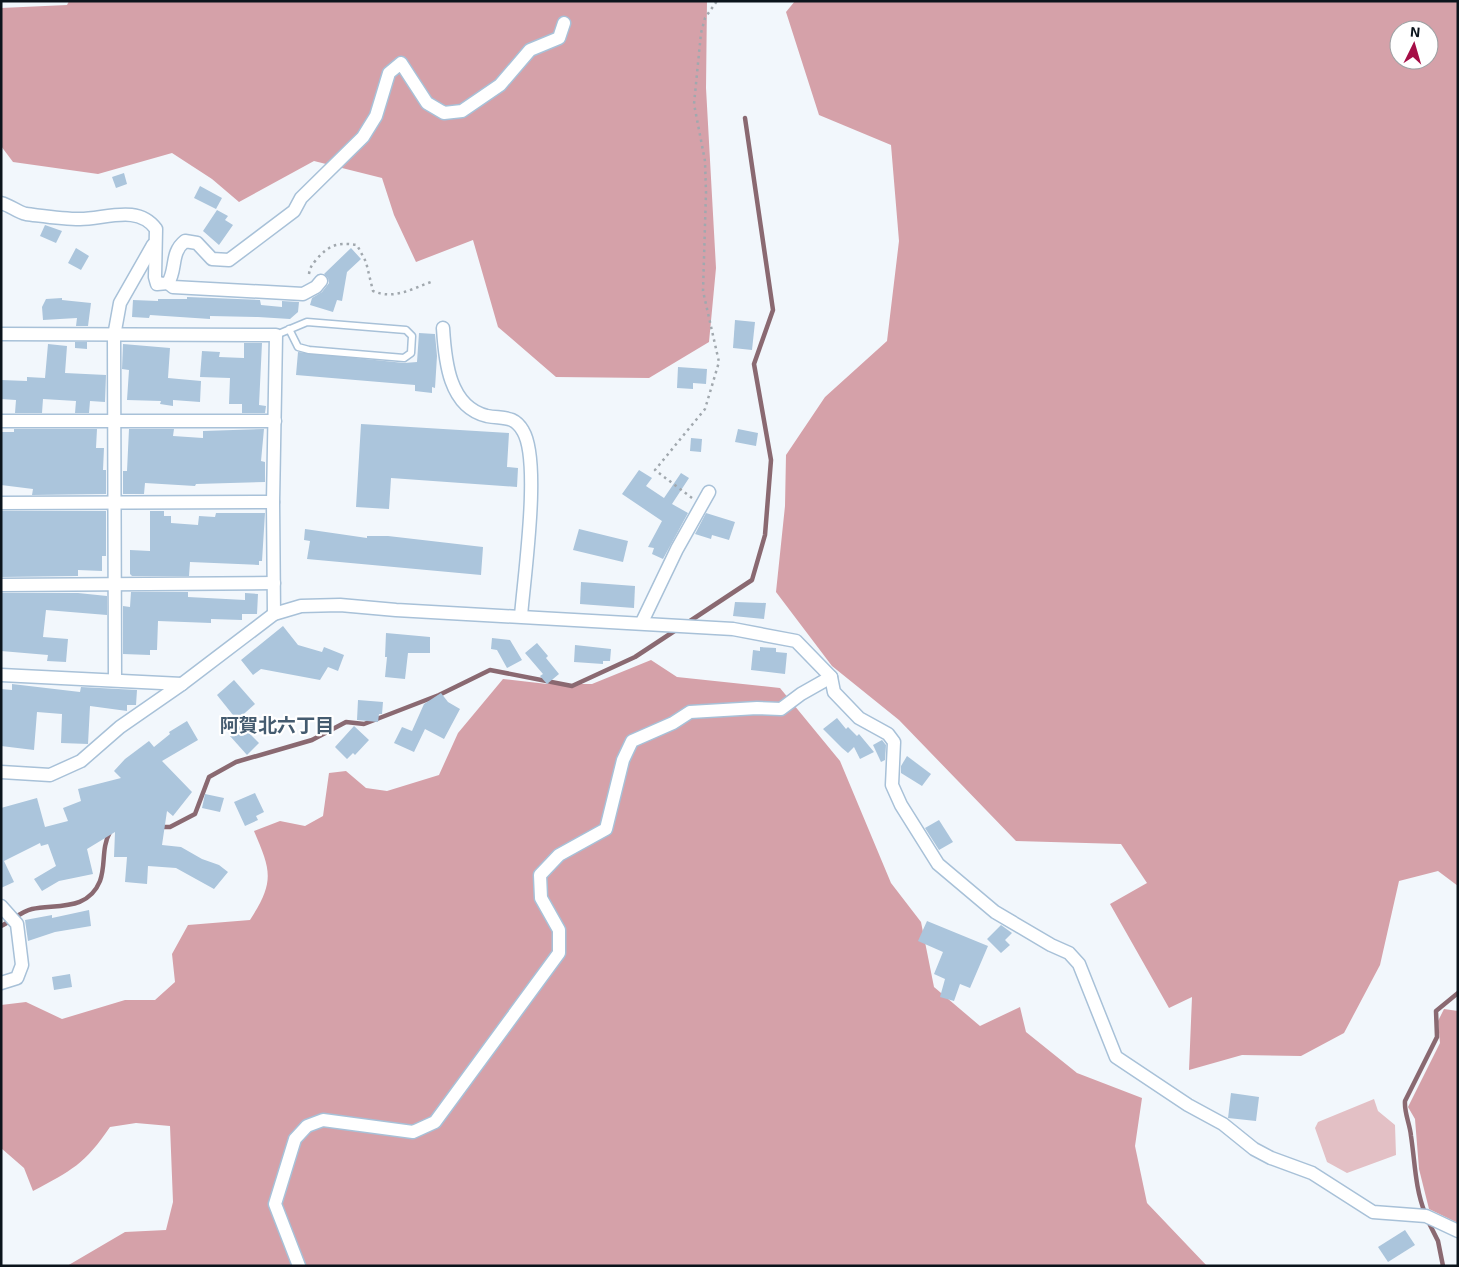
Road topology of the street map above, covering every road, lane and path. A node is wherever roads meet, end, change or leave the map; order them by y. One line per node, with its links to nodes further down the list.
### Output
1 (717, 1): 21 (path)
2 (564, 23): 7 (street)
3 (1, 202): 4 (street)
4 (157, 238): 7 (street); 13 (street)
5 (321, 280): 8 (street)
6 (431, 282): 8 (path)
7 (168, 283): 8 (street)
8 (310, 290)
9 (443, 328): 26 (street)
10 (289, 329): 10 (lane); 12 (lane)
11 (1, 334): 13 (street)
12 (276, 335): 13 (street); 16 (street)
13 (114, 336): 14 (street)
14 (115, 420): 15 (street); 16 (street); 20 (street)
15 (1, 421)
16 (275, 421): 18 (street)
17 (709, 492): 21 (street)
18 (273, 502): 20 (street); 22 (street)
19 (1, 503): 20 (street)
20 (116, 503): 24 (street)
21 (702, 505): 27 (street)
22 (274, 583): 24 (street); 25 (street)
23 (1, 585): 24 (street)
24 (115, 586): 30 (street)
25 (274, 614): 26 (street); 31 (street)
26 (521, 616): 27 (street)
27 (642, 622): 29 (street)
28 (1, 675): 30 (street)
29 (831, 677): 35 (street); 36 (street)
30 (115, 680): 31 (street)
31 (182, 684): 32 (street)
32 (1, 772)
33 (1, 906): 34 (street)
34 (1, 983)
35 (1458, 1231)
36 (299, 1266)

